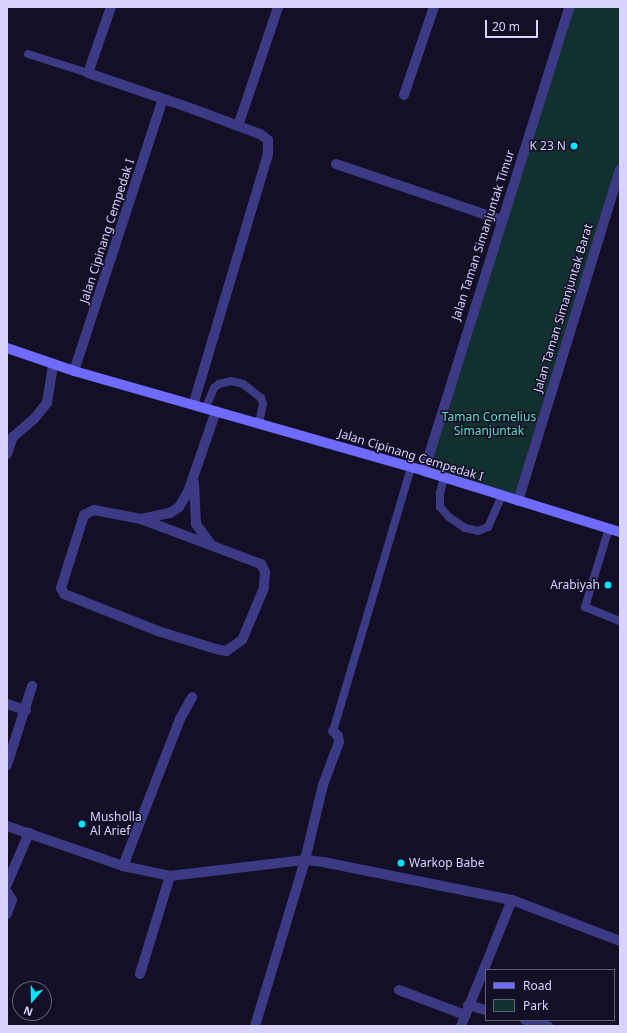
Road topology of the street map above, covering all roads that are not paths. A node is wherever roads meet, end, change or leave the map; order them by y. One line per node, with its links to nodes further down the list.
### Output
1 (111, 7): 6 (street)
2 (278, 7): 9 (street)
3 (434, 7): 7 (street)
4 (569, 7): 12 (street, Jalan Taman Simanjuntak Timur)
5 (28, 54): 6 (lane)
6 (88, 73): 8 (street)
7 (404, 95)
8 (163, 99): 9 (street); 15 (street, Jalan Cipinang Cempedak I)
9 (238, 126): 16 (street)
10 (336, 164): 12 (street)
11 (620, 169): 26 (street, Jalan Taman Simanjuntak Barat)
12 (501, 220): 22 (street, Jalan Taman Simanjuntak Timur)
13 (7, 348): 14 (street, Jalan Cipinang Cempedak I)
14 (53, 364): 15 (street, Jalan Cipinang Cempedak I); 20 (street)
15 (74, 371): 16 (street, Jalan Cipinang Cempedak I)
16 (194, 403): 17 (street, Jalan Cipinang Cempedak I)
17 (206, 407): 18 (street, Jalan Cipinang Cempedak I); 19 (lane)
18 (216, 411): 19 (street, Jalan Cipinang Cempedak I); 23 (street)
19 (260, 423): 21 (street, Jalan Cipinang Cempedak I)
20 (7, 454)
21 (410, 467): 22 (street, Jalan Cipinang Cempedak I); 36 (lane)
22 (424, 471): 24 (street, Jalan Cipinang Cempedak I)
23 (194, 474): 27 (street); 30 (street)
24 (444, 478): 25 (street, Jalan Cipinang Cempedak I); 25 (lane)
25 (502, 496): 26 (street, Jalan Cipinang Cempedak I)
26 (518, 501): 28 (street, Jalan Cipinang Cempedak I)
27 (141, 520): 30 (street); 30 (street)
28 (609, 528): 29 (street, Jalan Cipinang Cempedak I); 31 (lane)
29 (620, 532)
30 (211, 545)
31 (620, 621)
32 (32, 686): 35 (street)
33 (192, 697): 41 (street)
34 (7, 704): 35 (street)
35 (26, 710): 37 (street)
36 (333, 731): 40 (street)
37 (7, 765)
38 (7, 826): 39 (street)
39 (29, 833): 41 (street); 43 (street)
40 (305, 860): 42 (street); 45 (street); 53 (street)
41 (123, 866): 42 (street)
42 (170, 876): 48 (street)
43 (7, 884)
44 (7, 892): 46 (street)
45 (512, 900): 47 (street); 50 (street)
46 (7, 914)
47 (620, 941)
48 (140, 974)
49 (399, 990): 50 (street)
50 (467, 1010): 51 (street); 54 (street)
51 (485, 1010)
52 (529, 1021): 55 (street)
53 (254, 1026)
54 (461, 1026)
55 (548, 1026)

